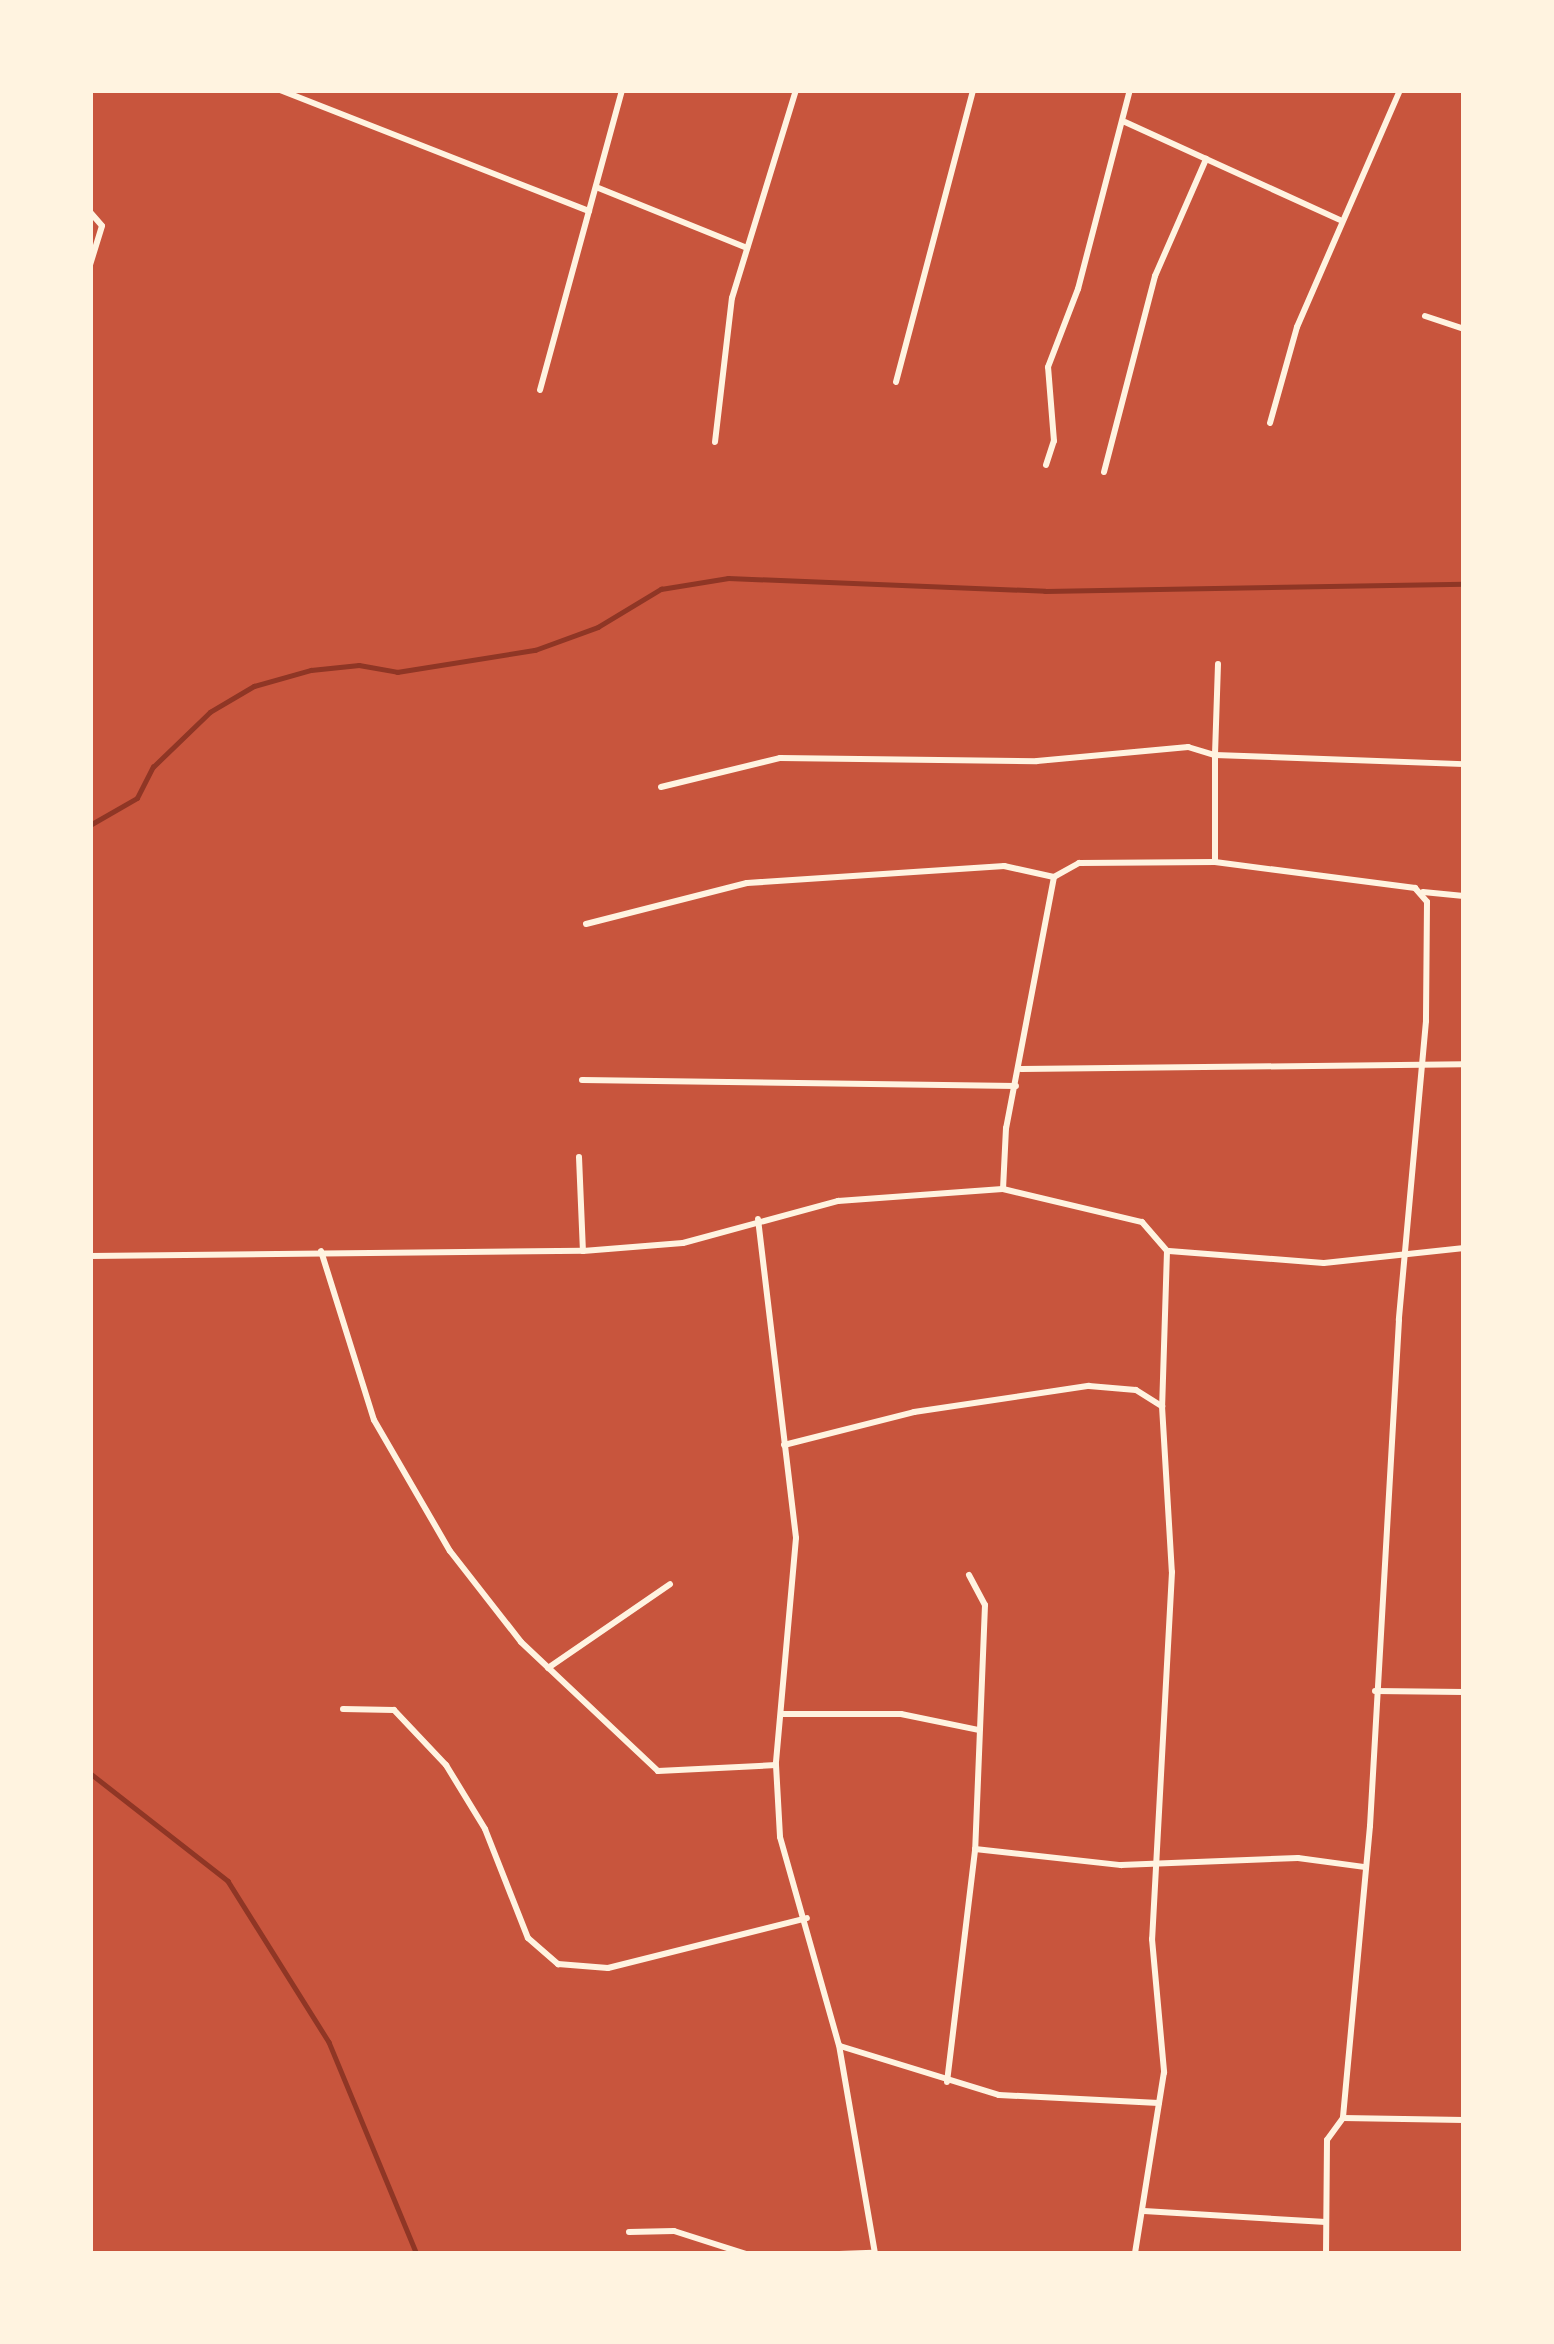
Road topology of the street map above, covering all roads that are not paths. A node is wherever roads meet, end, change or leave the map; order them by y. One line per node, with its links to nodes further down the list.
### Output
1 (280, 90): 11 (street)
2 (622, 90): 9 (street)
3 (796, 90): 13 (street)
4 (973, 90): 17 (street)
5 (1130, 90): 7 (street)
6 (1400, 90): 12 (street)
7 (1124, 122): 8 (street); 21 (street)
8 (1206, 159): 12 (street); 22 (street)
9 (596, 187): 11 (street); 13 (street)
10 (90, 212): 14 (street)
11 (589, 212): 18 (street)
12 (1340, 220): 19 (street)
13 (746, 248): 20 (street)
14 (90, 265)
15 (1425, 316): 16 (street)
16 (1464, 328)
17 (896, 382)
18 (540, 390)
19 (1270, 422)
20 (715, 442)
21 (1046, 466)
22 (1104, 472)
23 (1218, 664): 24 (street)
24 (1215, 755): 25 (street); 26 (street); 27 (street)
25 (1464, 764)
26 (661, 787)
27 (1215, 862): 28 (street); 29 (street)
28 (1054, 877): 31 (street); 33 (street)
29 (1423, 892): 30 (street); 34 (street)
30 (1464, 896)
31 (586, 924)
32 (1464, 1064): 34 (street)
33 (1021, 1069): 34 (street); 36 (street)
34 (1422, 1069): 45 (street)
35 (582, 1079): 36 (street)
36 (1016, 1086): 38 (street)
37 (579, 1157): 42 (street)
38 (1003, 1189): 39 (street); 43 (street)
39 (758, 1219): 42 (street); 47 (street)
40 (1464, 1248): 45 (street)
41 (321, 1251): 42 (street); 44 (street); 50 (street)
42 (583, 1251)
43 (1167, 1251): 45 (street); 46 (street)
44 (90, 1256)
45 (1409, 1259): 51 (street)
46 (1162, 1406): 47 (street); 58 (street)
47 (784, 1444): 54 (street)
48 (969, 1575): 55 (street)
49 (670, 1584): 50 (street)
50 (548, 1668): 56 (street)
51 (1375, 1691): 52 (street); 59 (street)
52 (1464, 1693)
53 (343, 1708): 60 (street)
54 (782, 1714): 55 (street); 56 (street)
55 (979, 1730): 57 (street)
56 (776, 1766): 60 (street)
57 (975, 1850): 58 (street); 62 (street)
58 (1156, 1862): 59 (street); 63 (street)
59 (1365, 1867): 64 (street)
60 (807, 1918): 61 (street)
61 (839, 2045): 62 (street); 73 (street)
62 (947, 2082): 63 (street)
63 (1159, 2103): 66 (street)
64 (1343, 2118): 65 (street); 67 (street)
65 (1464, 2120)
66 (1143, 2211): 67 (street); 74 (street)
67 (1326, 2222): 75 (street)
68 (629, 2232): 69 (street)
69 (704, 2240): 70 (street); 71 (street)
70 (705, 2254)
71 (746, 2254)
72 (839, 2254): 73 (street)
73 (875, 2254)
74 (1135, 2254)
75 (1326, 2254)

